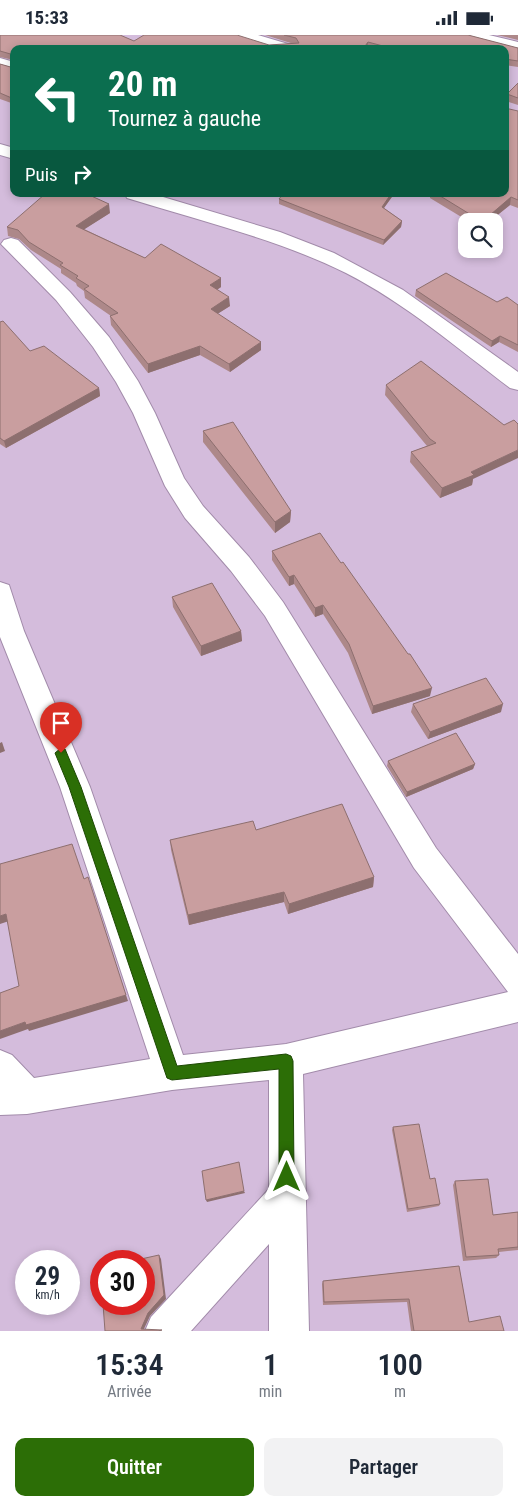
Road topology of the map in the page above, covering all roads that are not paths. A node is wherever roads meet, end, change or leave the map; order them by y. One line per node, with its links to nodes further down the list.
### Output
1 (240, 35): 3 (street)
2 (470, 35): 4 (street)
3 (274, 45)
4 (518, 47)
5 (144, 197): 7 (street)
6 (11, 244): 9 (street)
7 (518, 383)
8 (0, 592): 13 (street)
9 (518, 979)
10 (518, 1006): 11 (street)
11 (286, 1061): 13 (street); 15 (street)
12 (0, 1067): 14 (street)
13 (172, 1073): 14 (street)
14 (13, 1098)
15 (287, 1197): 16 (street); 17 (street)
16 (166, 1331)
17 (288, 1331)

